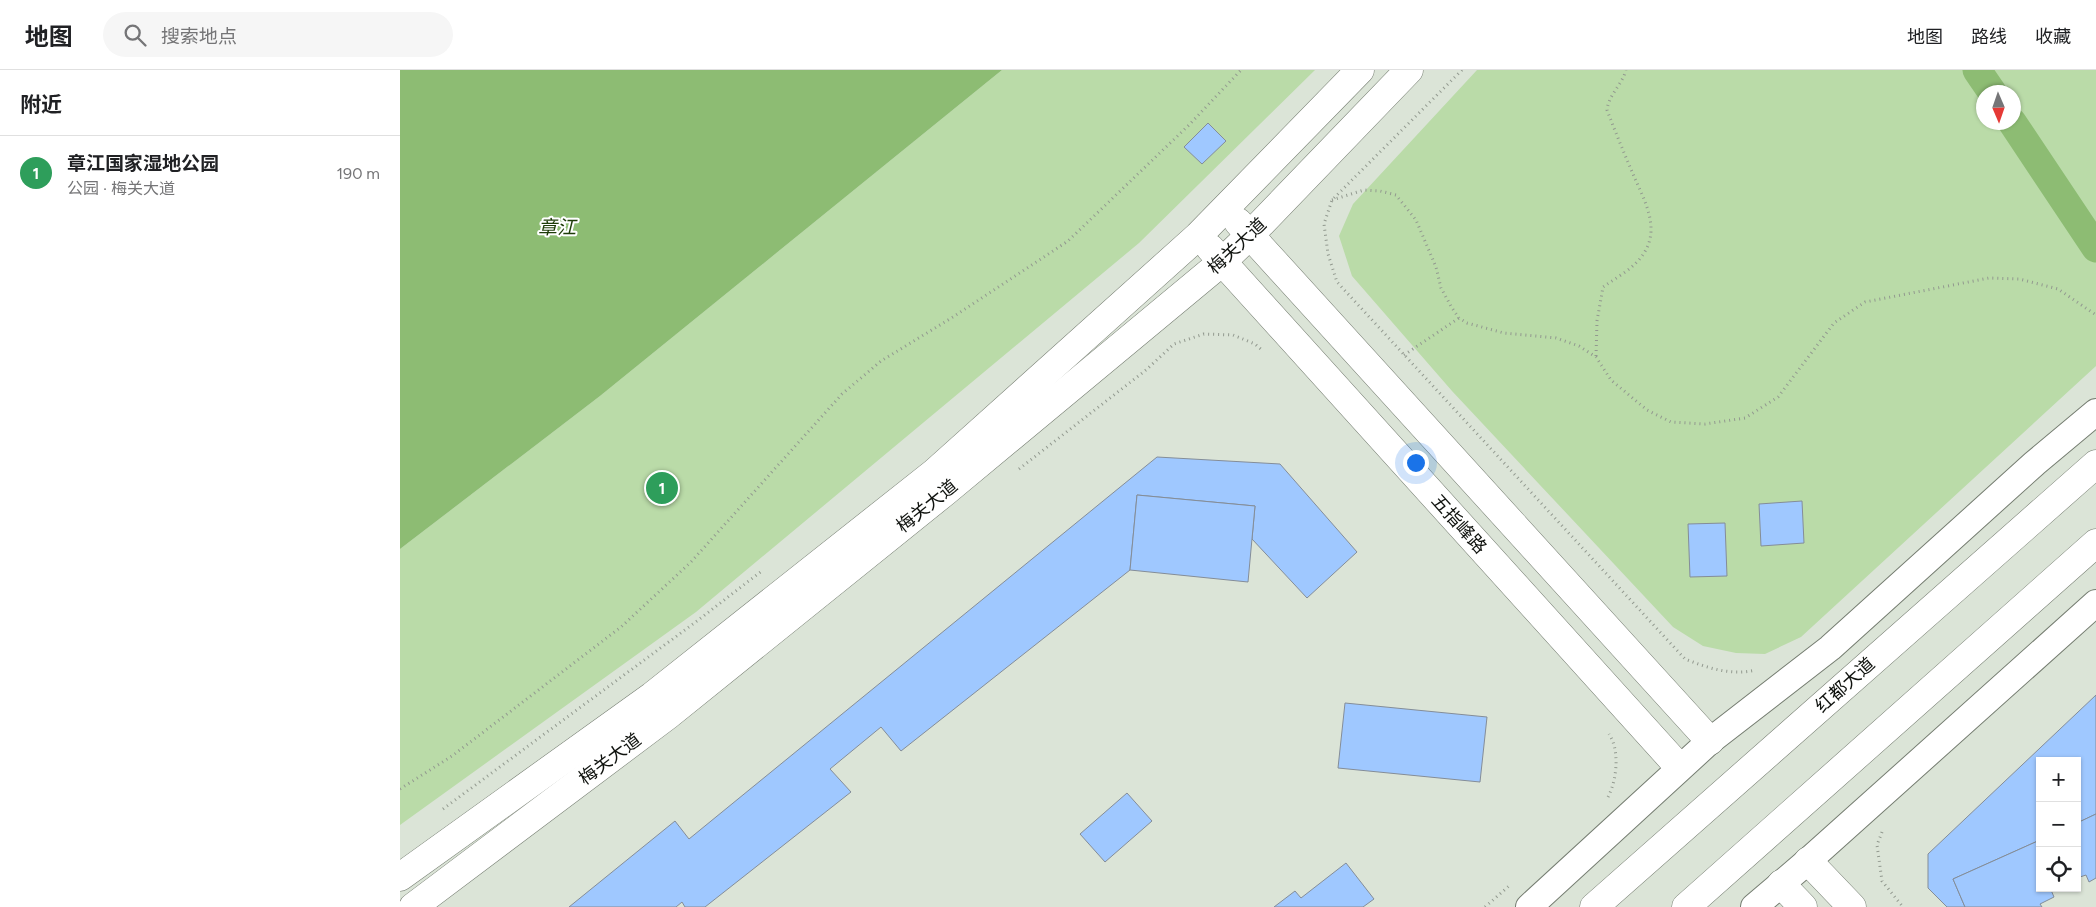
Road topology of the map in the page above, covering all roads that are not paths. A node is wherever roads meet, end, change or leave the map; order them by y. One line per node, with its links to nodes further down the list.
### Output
1 (1360, 70): 3 (main road, 梅关大道)
2 (1409, 70): 4 (main road, 梅关大道)
3 (1225, 208): 4 (main road); 5 (main road, 梅关大道)
4 (1250, 235): 6 (main road, 梅关大道); 11 (main road)
5 (1198, 236): 6 (main road, 五指峰路); 14 (main road, 梅关大道)
6 (1222, 262): 12 (main road, 五指峰路); 16 (main road, 梅关大道)
7 (2096, 412): 11 (street)
8 (2096, 464): 18 (main road, 红都大道)
9 (2096, 543): 19 (main road)
10 (2096, 604): 13 (street)
11 (1710, 741): 12 (street)
12 (1679, 768): 17 (street)
13 (1808, 861): 15 (street); 22 (main road)
14 (400, 877)
15 (1781, 884): 20 (street); 21 (main road)
16 (413, 907)
17 (1529, 907)
18 (1594, 907)
19 (1686, 907)
20 (1754, 907)
21 (1802, 907)
22 (1852, 907)

